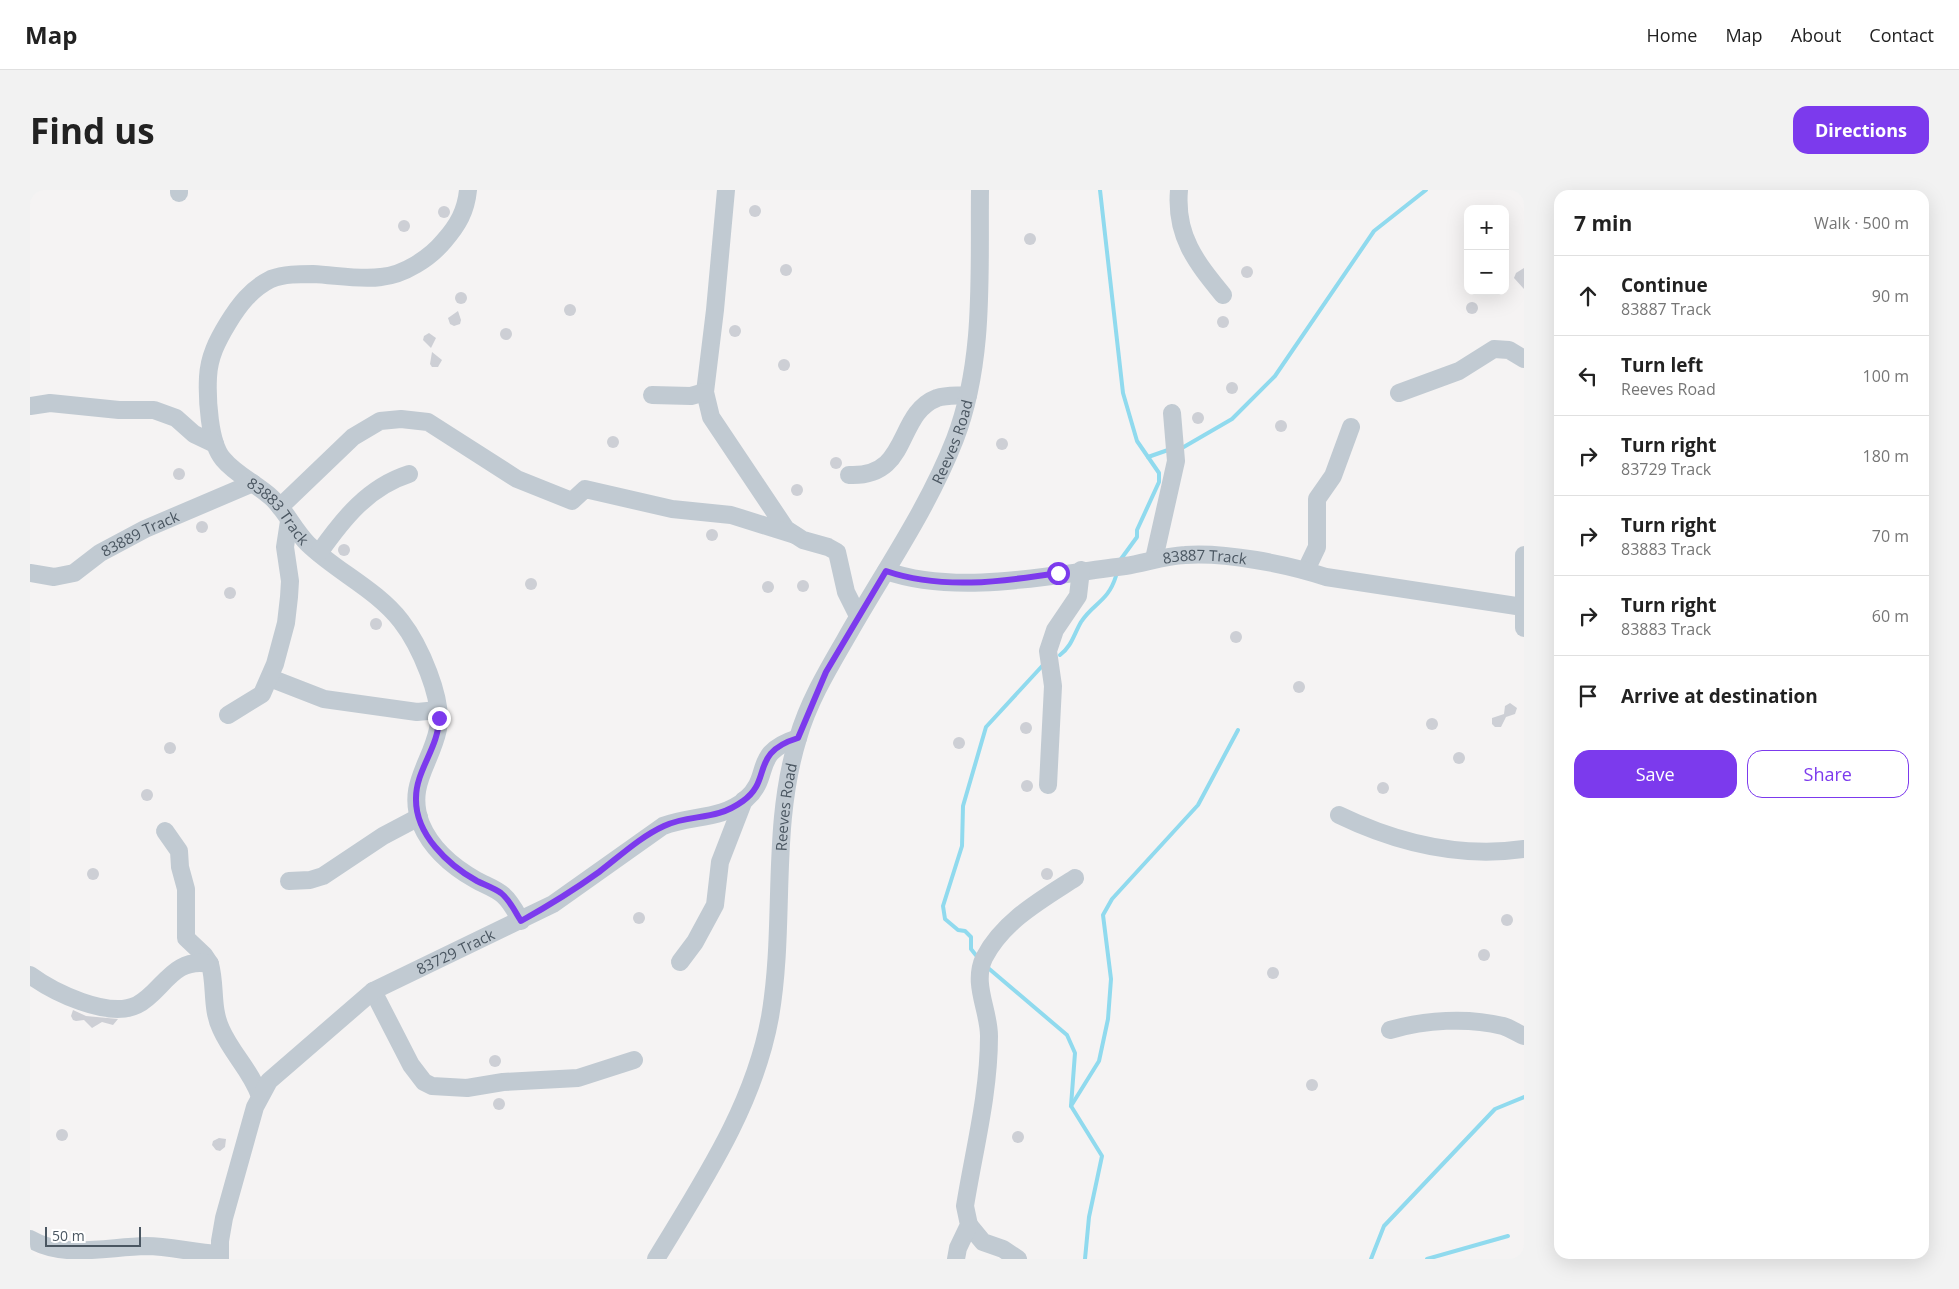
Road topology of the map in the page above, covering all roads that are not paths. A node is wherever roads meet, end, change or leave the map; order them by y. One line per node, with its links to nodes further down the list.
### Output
1 (468, 190): 14 (street, 83883 Track)
2 (726, 190): 7 (street)
3 (980, 190): 10 (street, Reeves Road)
4 (1179, 190): 5 (street)
5 (1223, 296)
6 (1524, 359): 8 (street)
7 (705, 392): 9 (street); 19 (street)
8 (1399, 393)
9 (652, 395)
10 (968, 395): 16 (street); 25 (street, Reeves Road)
11 (30, 406): 14 (street)
12 (1172, 413): 22 (street)
13 (1351, 427): 24 (street)
14 (215, 444): 17 (street, 83883 Track)
15 (409, 474): 20 (street)
16 (848, 475)
17 (252, 483): 18 (street, 83883 Track); 26 (street, 83889 Track)
18 (284, 514): 19 (street); 20 (street, 83883 Track); 30 (street)
19 (795, 535): 28 (street)
20 (319, 553): 31 (street, 83883 Track)
21 (1524, 555): 27 (street)
22 (1154, 559): 23 (street, 83887 Track); 24 (street, 83887 Track)
23 (1081, 570): 25 (street, 83887 Track); 34 (street)
24 (1306, 570): 27 (street, 83887 Track)
25 (886, 571): 28 (street, Reeves Road)
26 (30, 573)
27 (1523, 607): 29 (street)
28 (858, 616): 33 (street, Reeves Road)
29 (1524, 628)
30 (270, 678): 31 (street); 32 (street)
31 (438, 710): 37 (street, 83883 Track)
32 (228, 715)
33 (798, 738): 35 (street, 83729 Track); 54 (street, Reeves Road)
34 (1048, 785)
35 (744, 800): 42 (street, 83729 Track); 43 (street)
36 (1339, 815): 39 (street)
37 (419, 817): 41 (street); 42 (street, 83883 Track)
38 (165, 831): 44 (street)
39 (1524, 849)
40 (1075, 878): 51 (street)
41 (289, 881)
42 (521, 921): 46 (street, 83729 Track)
43 (680, 962)
44 (210, 964): 45 (street); 50 (street)
45 (30, 975)
46 (373, 992): 49 (street); 50 (street, 83729 Track)
47 (1390, 1030): 48 (street)
48 (1524, 1036)
49 (634, 1060)
50 (260, 1096): 53 (street, 83729 Track)
51 (969, 1225): 55 (street); 56 (street)
52 (30, 1239): 53 (street)
53 (220, 1256)
54 (656, 1259)
55 (956, 1259)
56 (1018, 1259)

